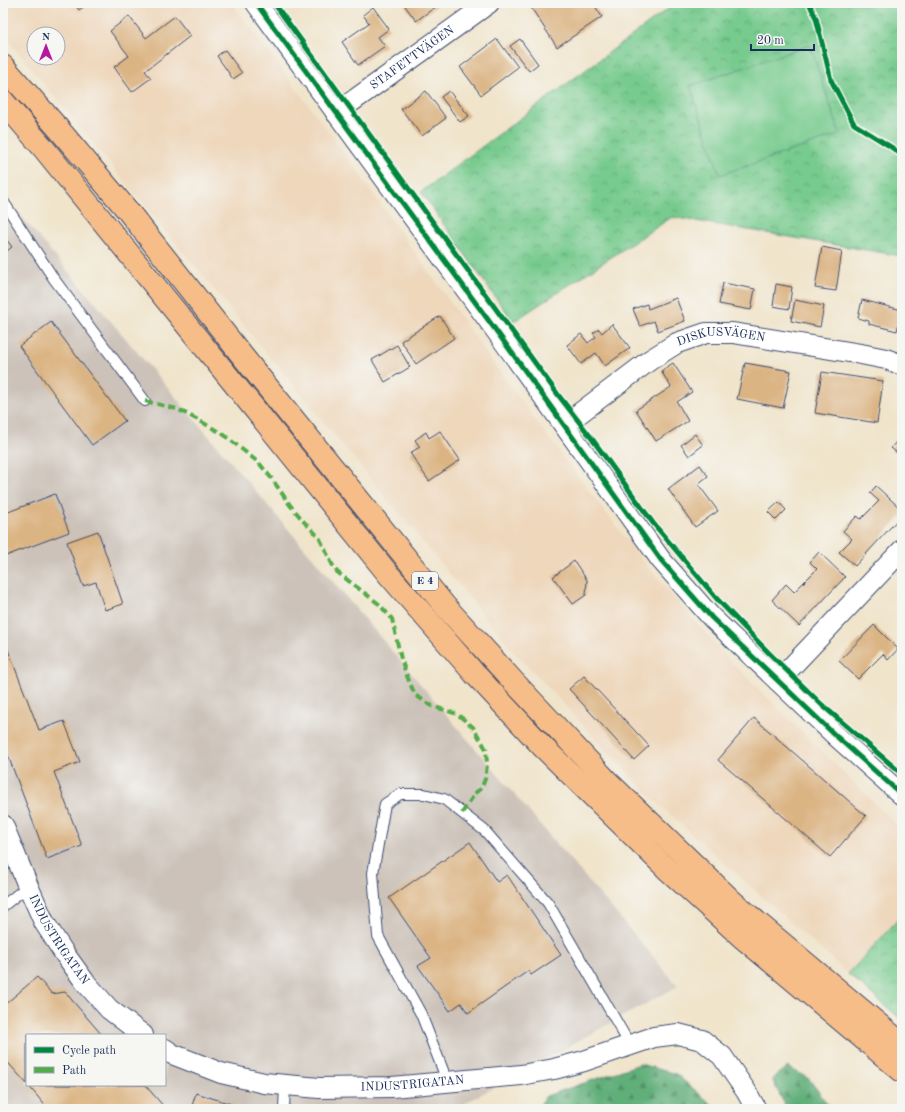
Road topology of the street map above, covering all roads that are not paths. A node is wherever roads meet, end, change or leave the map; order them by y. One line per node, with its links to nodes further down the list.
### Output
1 (256, 3): 5 (street)
2 (488, 3): 5 (street, STAFETTVÄGEN)
3 (3, 66): 17 (highway, E 4)
4 (3, 101): 20 (highway, E 4)
5 (336, 113): 9 (street)
6 (3, 201): 8 (lane)
7 (902, 365): 9 (street, DISKUSVÄGEN)
8 (145, 401)
9 (564, 425): 11 (street)
10 (902, 550): 11 (street)
11 (778, 681): 12 (street)
12 (902, 795)
13 (3, 825): 14 (street, INDUSTRIGATAN)
14 (28, 886): 15 (lane); 16 (street, INDUSTRIGATAN)
15 (3, 906)
16 (142, 1034)
17 (902, 1044)
18 (630, 1045): 21 (street, INDUSTRIGATAN); 21 (lane); 24 (street, INDUSTRIGATAN)
19 (166, 1050): 22 (street, INDUSTRIGATAN)
20 (902, 1071)
21 (448, 1083): 22 (street, INDUSTRIGATAN)
22 (285, 1085): 23 (lane)
23 (284, 1109)
24 (756, 1109)

